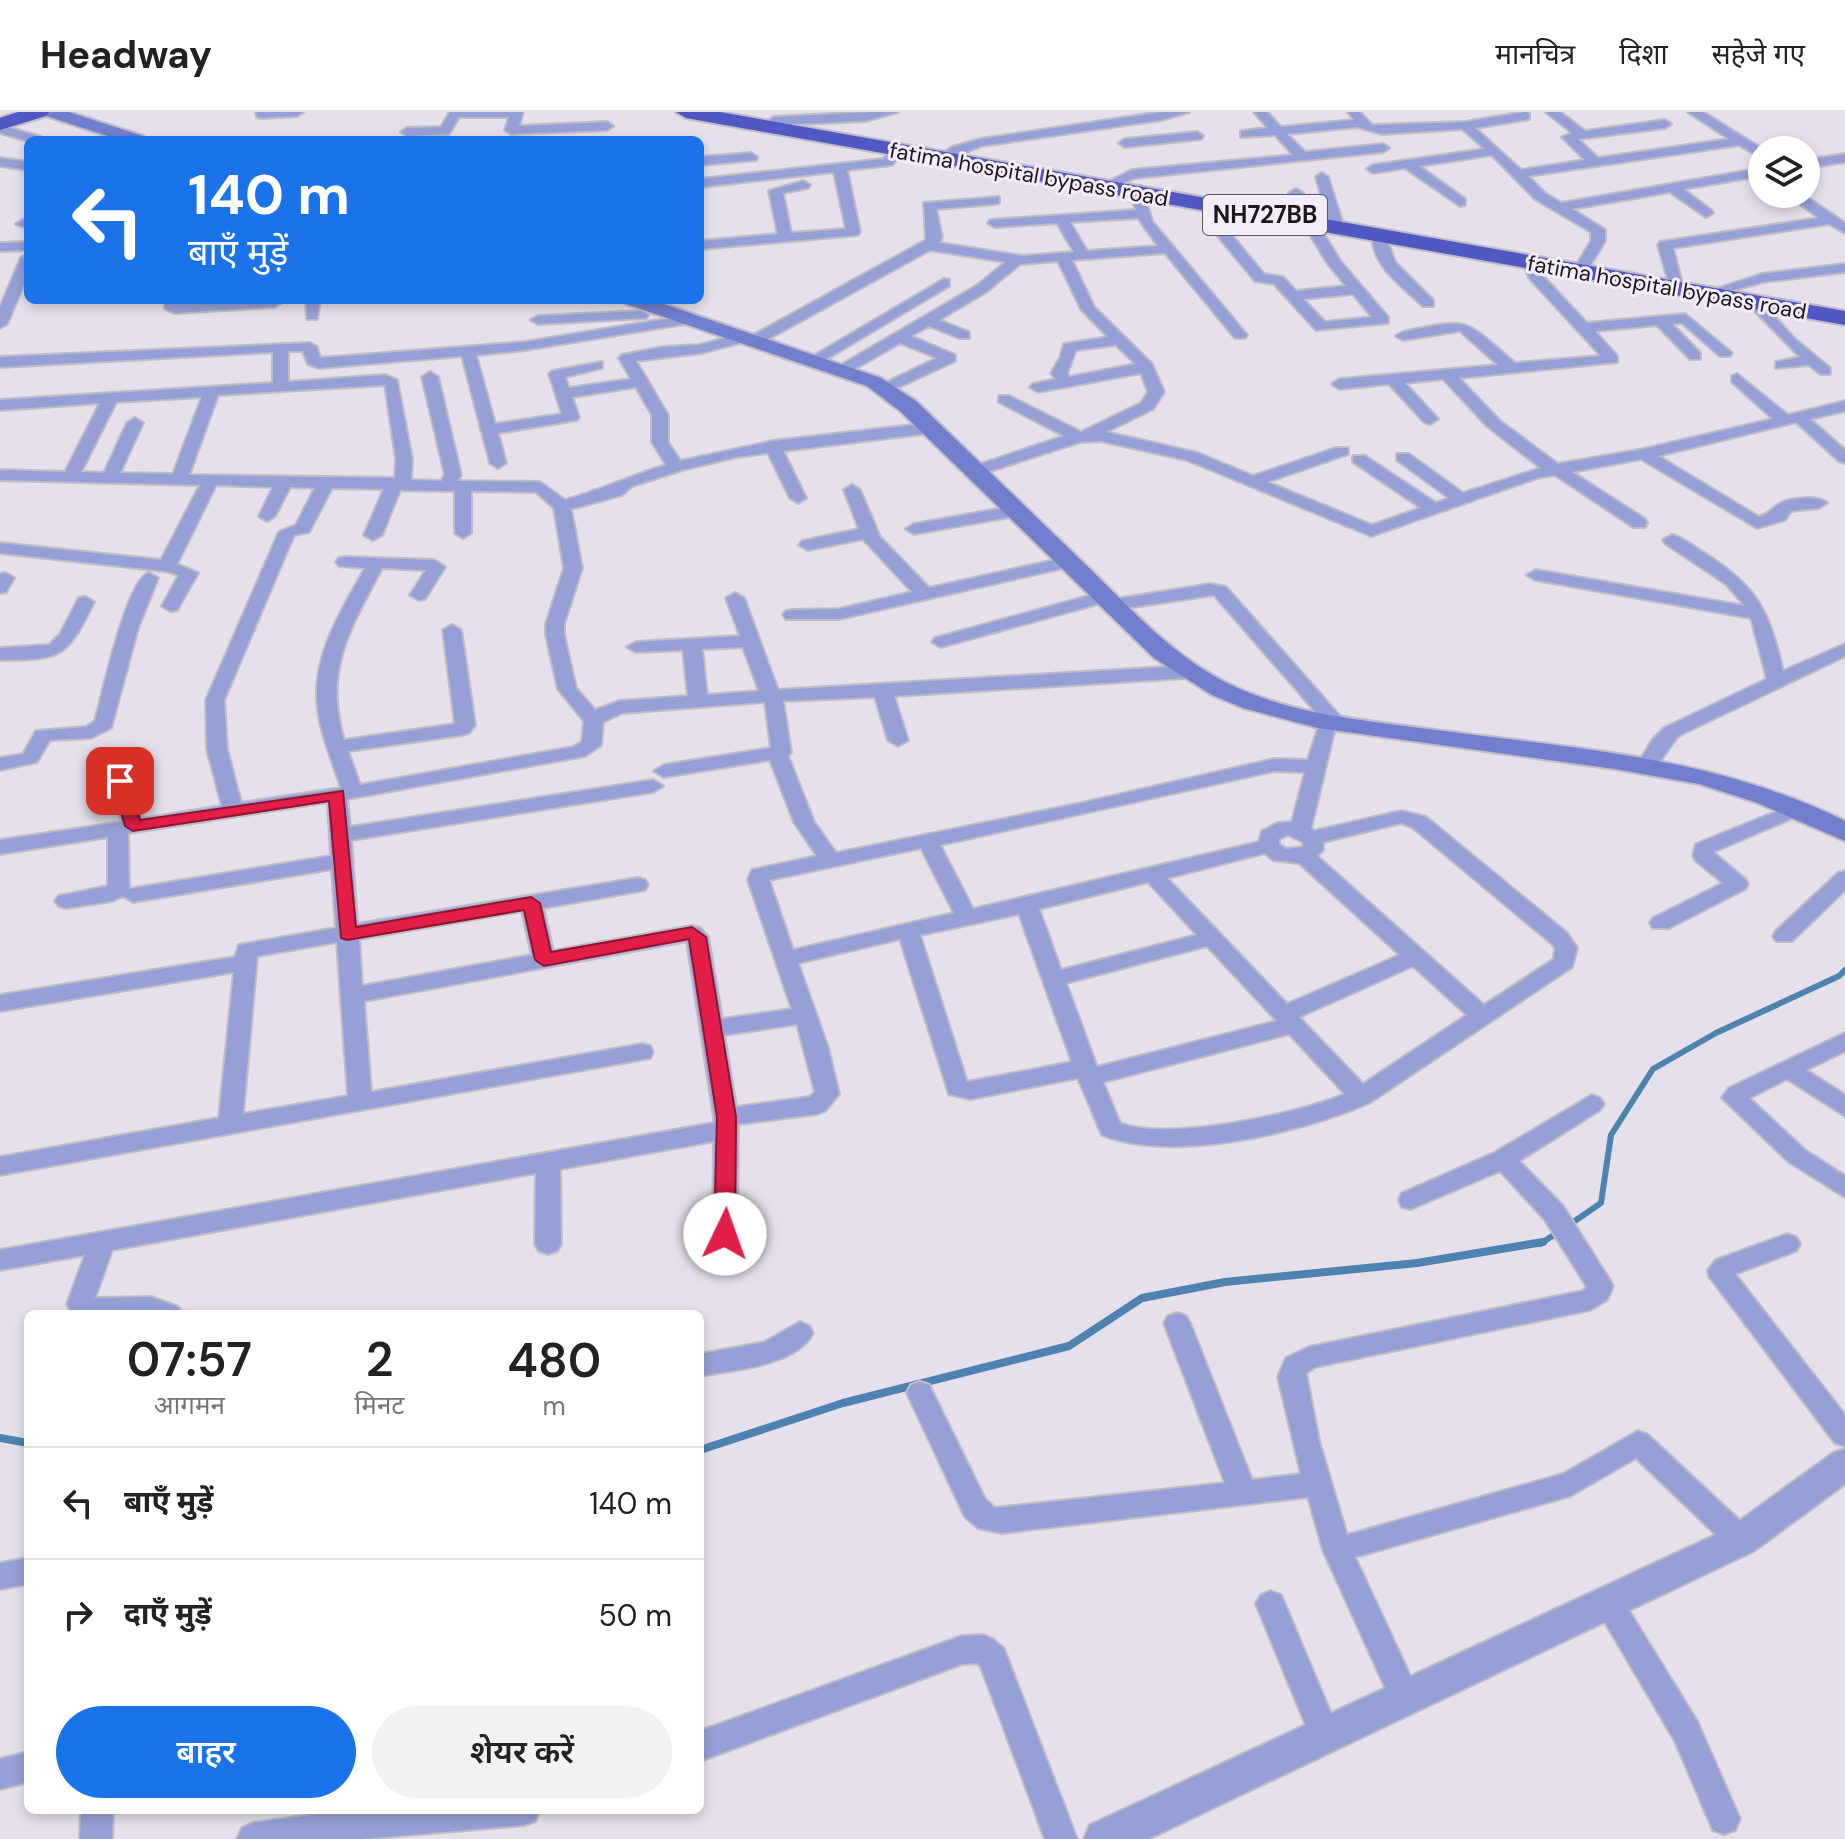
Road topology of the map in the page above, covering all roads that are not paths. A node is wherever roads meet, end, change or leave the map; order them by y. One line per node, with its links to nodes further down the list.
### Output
1 (38, 112): 2 (highway); 23 (highway)
2 (50, 112): 29 (main road)
3 (297, 112): 14 (street)
4 (517, 112): 12 (street); 21 (street)
5 (686, 112): 37 (highway, fatima hospital bypass road / NH727BB)
6 (721, 112): 19 (highway, fatima hospital bypass road / NH727BB)
7 (892, 112): 19 (street)
8 (1260, 112): 24 (street)
9 (1552, 112): 26 (street)
10 (1640, 112): 20 (street)
11 (1694, 112): 18 (street)
12 (456, 113): 30 (street)
13 (1179, 113): 15 (street); 33 (street)
14 (261, 114)
15 (1132, 115): 41 (street)
16 (1525, 116): 22 (street)
17 (1356, 118): 22 (street); 24 (street)
18 (1706, 120): 20 (street); 31 (street)
19 (774, 121): 41 (highway, fatima hospital bypass road / NH727BB)
20 (1665, 124): 26 (street)
21 (607, 126)
22 (1465, 126): 38 (street)
23 (0, 127): 28 (street)
24 (1280, 131): 27 (street); 42 (street)
25 (407, 132): 30 (street)
26 (1580, 133): 48 (street)
27 (1245, 134)
28 (26, 136)
29 (125, 136)
30 (426, 136)
31 (1741, 141): 34 (street); 48 (street)
32 (1125, 143): 33 (street)
33 (1204, 144): 51 (street)
34 (1748, 145)
35 (1383, 148): 42 (street)
36 (704, 149): 40 (street)
37 (898, 151): 41 (highway, fatima hospital bypass road / NH727BB); 53 (street)
38 (1495, 151): 47 (street); 54 (street)
39 (751, 152): 40 (street)
40 (721, 153): 44 (street)
41 (946, 156): 58 (highway, fatima hospital bypass road / NH727BB)
42 (1304, 156): 51 (street)
43 (1845, 158): 46 (street)
44 (704, 159)
45 (0, 162): 49 (street)
46 (1820, 162)
47 (1408, 164): 52 (street); 64 (street)
48 (1597, 164): 54 (street)
49 (24, 166)
50 (24, 167): 57 (street)
51 (1221, 167): 59 (street)
52 (1373, 169)
53 (841, 174): 60 (street); 78 (street); 78 (street)
54 (1518, 174): 67 (street)
55 (1748, 176): 61 (street)
56 (1322, 177): 74 (street)
57 (0, 178)
58 (1079, 179): 59 (highway, fatima hospital bypass road / NH727BB); 65 (highway, fatima hospital bypass road / NH727BB)
59 (1115, 182): 73 (highway, fatima hospital bypass road / NH727BB)
60 (704, 183)
61 (1672, 187): 67 (street); 69 (street)
62 (1296, 193): 73 (street)
63 (994, 200): 80 (street)
64 (1460, 202)
65 (1140, 204): 70 (highway, fatima hospital bypass road / NH727BB); 72 (street); 83 (street)
66 (1845, 205): 71 (street)
67 (1561, 207): 89 (street)
68 (1814, 208): 71 (street)
69 (1706, 213)
70 (1257, 214): 73 (highway, fatima hospital bypass road / NH727BB); 95 (street)
71 (1826, 216): 76 (street); 91 (street)
72 (1058, 219): 75 (street); 84 (street)
73 (1308, 219): 74 (highway, fatima hospital bypass road / NH727BB); 77 (highway, fatima hospital bypass road / NH727BB); 93 (street)
74 (1335, 221): 89 (highway, fatima hospital bypass road / NH727BB)
75 (995, 223)
76 (1845, 229)
77 (1379, 236): 87 (highway, fatima hospital bypass road / NH727BB); 97 (street)
78 (785, 237): 79 (street)
79 (704, 245)
80 (928, 245): 86 (street); 116 (street)
81 (24, 246): 82 (street)
82 (0, 247)
83 (1168, 249): 84 (street); 113 (street)
84 (1083, 256): 85 (street)
85 (1063, 257): 86 (street); 117 (street)
86 (1016, 260): 108 (street)
87 (1530, 263): 89 (highway, fatima hospital bypass road / NH727BB); 111 (street)
88 (24, 267): 110 (street)
89 (1581, 268): 91 (highway, fatima hospital bypass road / NH727BB); 96 (highway, fatima hospital bypass road / NH727BB)
90 (1845, 268): 94 (street)
91 (1674, 280): 94 (highway, fatima hospital bypass road / NH727BB)
92 (944, 283): 123 (street)
93 (1356, 289): 95 (street); 95 (street)
94 (1723, 289): 103 (highway, fatima hospital bypass road / NH727BB)
95 (1292, 296)
96 (1753, 301): 105 (highway, fatima hospital bypass road / NH727BB); 122 (street)
97 (1428, 303)
98 (171, 304): 99 (street)
99 (258, 304)
100 (313, 304): 104 (street)
101 (645, 304): 102 (main road)
102 (666, 311): 106 (main road); 107 (street)
103 (1845, 311)
104 (312, 316)
105 (1845, 318)
106 (690, 319): 116 (main road); 119 (street)
107 (538, 320)
108 (927, 320): 112 (street); 115 (street)
109 (1660, 320): 111 (street); 120 (street); 121 (street)
110 (0, 324)
111 (1585, 328): 130 (street)
112 (964, 335)
113 (1240, 335)
114 (1403, 336): 130 (street)
115 (899, 337): 131 (street); 142 (street)
116 (749, 339): 123 (main road); 137 (street)
117 (1117, 340): 129 (street); 138 (street)
118 (281, 347): 124 (street); 125 (street); 128 (street)
119 (468, 352): 125 (street); 153 (street)
120 (1725, 353)
121 (1695, 356)
122 (1812, 360): 127 (street); 132 (street)
123 (813, 361): 131 (main road)
124 (0, 362)
125 (317, 363): 128 (street)
126 (597, 365): 144 (street)
127 (1781, 365)
128 (281, 367): 141 (street)
129 (1147, 367): 138 (street); 154 (street)
130 (1511, 368): 133 (street)
131 (841, 371): 142 (main road)
132 (1825, 371)
133 (1447, 374): 135 (street); 163 (street)
134 (430, 377): 174 (street)
135 (1393, 379): 139 (street); 149 (street)
136 (1737, 379): 150 (street)
137 (639, 382): 144 (street); 162 (street)
138 (1065, 382): 140 (street)
139 (1340, 384)
140 (1038, 387)
141 (280, 389): 143 (street); 173 (street)
142 (884, 389): 152 (main road)
143 (211, 393): 145 (street); 168 (street)
144 (563, 394): 153 (street)
145 (110, 399): 147 (street); 166 (street)
146 (1004, 399): 154 (street)
147 (0, 405)
148 (1845, 406): 150 (street)
149 (1430, 419)
150 (1792, 419): 157 (street); 159 (street)
151 (135, 423): 167 (street)
152 (930, 428): 155 (street); 164 (main road)
153 (489, 430): 161 (street)
154 (1082, 436): 164 (street); 172 (street)
155 (773, 446): 162 (street); 176 (street)
156 (1342, 451): 172 (street)
157 (1644, 454): 163 (street); 178 (street)
158 (1403, 457): 177 (street)
159 (1845, 458)
160 (1359, 459): 180 (street)
161 (498, 463)
162 (676, 467): 179 (street)
163 (1556, 470): 177 (street); 183 (street)
164 (975, 471): 181 (main road)
165 (0, 475): 166 (street)
166 (71, 476): 167 (street)
167 (110, 477): 168 (street)
168 (180, 478): 169 (street)
169 (211, 479): 170 (street); 194 (street)
170 (285, 480): 171 (street); 182 (street)
171 (327, 481): 173 (street); 228 (street)
172 (1253, 481): 180 (street)
173 (399, 483): 174 (street); 187 (street)
174 (455, 486): 179 (street); 186 (street)
175 (852, 490): 185 (street)
176 (798, 498)
177 (1459, 498): 180 (street)
178 (1819, 503)
179 (562, 506): 217 (street)
180 (1433, 508)
181 (1015, 511): 184 (street); 192 (main road)
182 (267, 516)
183 (1639, 523)
184 (914, 529)
185 (870, 532): 189 (street); 198 (street)
186 (463, 533)
187 (373, 535)
188 (1672, 540): 203 (street)
189 (808, 545)
190 (0, 548): 194 (street)
191 (345, 562): 193 (street)
192 (1068, 562): 198 (street); 200 (main road)
193 (376, 563): 197 (street); 220 (street)
194 (167, 566): 202 (street)
195 (1536, 575): 203 (street)
196 (149, 578): 222 (street)
197 (419, 595)
198 (925, 595): 204 (street)
199 (735, 598): 206 (street)
200 (1107, 601): 207 (street); 212 (main road); 218 (street)
201 (85, 602): 211 (street)
202 (171, 606)
203 (1758, 614): 213 (street)
204 (792, 615)
205 (452, 630): 220 (street)
206 (751, 641): 208 (street); 215 (street)
207 (941, 642)
208 (692, 644): 209 (street); 216 (street)
209 (636, 647)
210 (1845, 649): 213 (street)
211 (0, 654)
212 (1185, 672): 214 (street); 218 (main road)
213 (1776, 680): 224 (street)
214 (883, 692): 215 (street); 219 (street)
215 (772, 695): 216 (street); 221 (street)
216 (698, 700): 217 (street)
217 (594, 720): 226 (street)
218 (1332, 722): 223 (street); 224 (main road)
219 (898, 740)
220 (338, 747): 226 (street)
221 (777, 753): 231 (street); 236 (street)
222 (0, 764)
223 (1316, 766): 232 (street); 233 (street)
224 (1646, 767): 227 (main road)
225 (120, 781): 229 (street)
226 (345, 793): 228 (street); 231 (street)
227 (1800, 808): 230 (main road); 246 (street)
228 (233, 811): 229 (street)
229 (126, 827): 235 (street); 242 (street)
230 (1845, 832)
231 (340, 835): 237 (street)
232 (1305, 841): 234 (street); 234 (street); 251 (street); 259 (street)
233 (928, 842): 236 (street); 245 (street)
234 (1269, 846): 238 (street)
235 (0, 847)
236 (830, 860): 252 (street)
237 (342, 861): 241 (street); 248 (street)
238 (1154, 876): 244 (street); 250 (street)
239 (1845, 878): 249 (street)
240 (638, 885): 243 (street)
241 (133, 895)
242 (66, 901)
243 (531, 903): 248 (street); 253 (street)
244 (1027, 905): 245 (street); 255 (street)
245 (967, 918): 247 (street)
246 (1661, 923)
247 (908, 930): 252 (street); 265 (street)
248 (347, 934): 254 (street); 256 (street)
249 (1784, 936)
250 (1212, 938): 255 (street); 260 (street)
251 (1415, 957): 259 (street); 260 (street)
252 (786, 959): 258 (street)
253 (544, 960): 256 (street); 261 (street)
254 (245, 963): 257 (street); 271 (street)
255 (1054, 979): 265 (street)
256 (352, 996): 267 (street)
257 (0, 1003)
258 (805, 1015): 261 (street); 270 (street)
259 (1482, 1016): 266 (street)
260 (1289, 1019): 265 (street); 266 (street)
261 (710, 1029): 270 (street)
262 (1845, 1041): 264 (street)
263 (642, 1052): 267 (street)
264 (1788, 1069): 269 (street); 275 (street)
265 (1088, 1073): 266 (street)
266 (1361, 1097)
267 (360, 1103): 271 (street)
268 (1592, 1104): 272 (street)
269 (1845, 1107)
270 (726, 1124): 273 (street); 277 (street)
271 (230, 1126): 274 (street)
272 (1503, 1159): 276 (street); 289 (street)
273 (548, 1162): 278 (street); 279 (street)
274 (0, 1166)
275 (1845, 1188)
276 (1411, 1200)
277 (725, 1234)
278 (102, 1241): 281 (street); 282 (street)
279 (548, 1244)
280 (1787, 1244): 287 (street)
281 (0, 1260)
282 (159, 1310)
283 (1177, 1323): 290 (street)
284 (800, 1333): 285 (street)
285 (704, 1364)
286 (920, 1393): 290 (street)
287 (1845, 1435)
288 (1845, 1464): 291 (street)
289 (1317, 1484): 290 (street); 292 (street)
290 (1243, 1493)
291 (1741, 1540): 292 (street); 295 (street)
292 (1337, 1550): 297 (street)
293 (24, 1572): 294 (street)
294 (0, 1576)
295 (1608, 1602): 297 (street); 304 (street)
296 (1271, 1604): 298 (street)
297 (1405, 1697): 298 (street)
298 (1325, 1735): 308 (street)
299 (704, 1745): 307 (street)
300 (24, 1768): 301 (street)
301 (0, 1774)
302 (97, 1814): 305 (street)
303 (477, 1814): 306 (street)
304 (1724, 1819)
305 (96, 1839)
306 (256, 1839)
307 (1061, 1839)
308 (1104, 1839)

